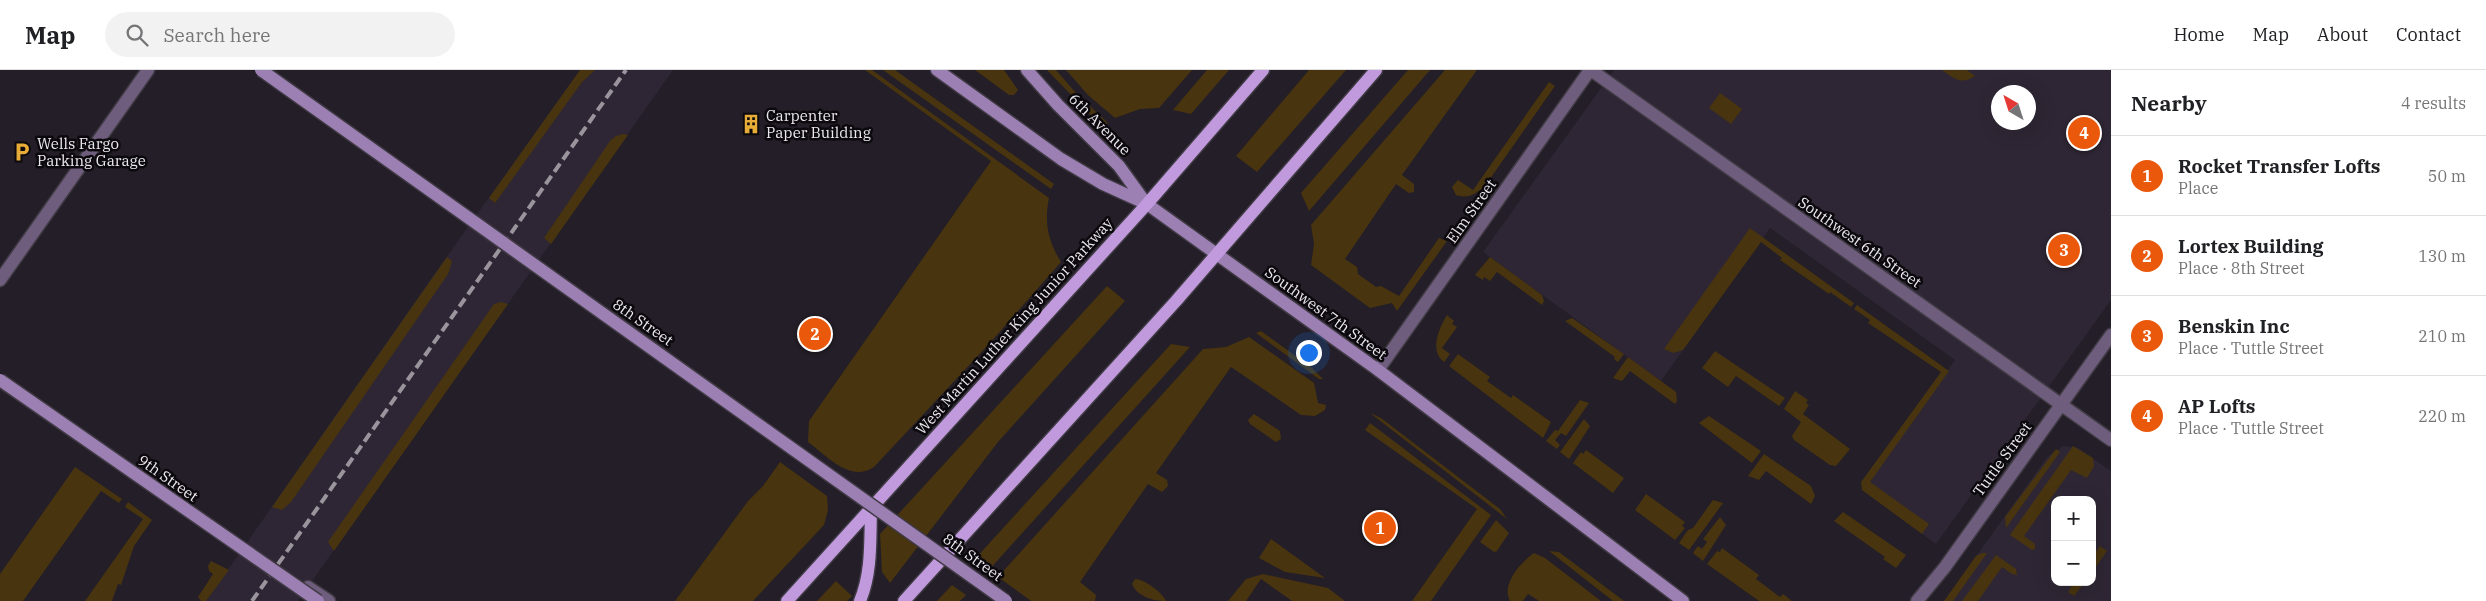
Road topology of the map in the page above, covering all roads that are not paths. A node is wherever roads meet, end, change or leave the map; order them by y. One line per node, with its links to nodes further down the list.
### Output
1 (148, 70): 10 (street)
2 (261, 70): 23 (main road, 8th Street, bridge)
3 (937, 70): 8 (main road, Southwest 7th Street)
4 (1027, 70): 8 (main road, 6th Avenue)
5 (1263, 70): 8 (main road, West Martin Luther King Junior Parkway)
6 (1376, 70): 9 (main road)
7 (1590, 70): 12 (street, Elm Street); 15 (street, Southwest 6th Street)
8 (1147, 204): 9 (main road, Southwest 7th Street); 17 (main road, West Martin Luther King Junior Parkway)
9 (1216, 254): 12 (main road, Southwest 7th Street); 22 (main road)
10 (0, 280)
11 (2111, 334): 15 (street, Tuttle Street)
12 (1378, 370): 24 (main road, Southwest 7th Street)
13 (0, 373): 19 (street)
14 (0, 380): 18 (main road, 9th Street, bridge)
15 (2061, 405): 16 (street, Southwest 6th Street); 25 (street, Tuttle Street)
16 (2111, 440)
17 (871, 510): 20 (main road, West Martin Luther King Junior Parkway); 21 (main road)
18 (318, 601)
19 (329, 601)
20 (787, 601)
21 (860, 601)
22 (904, 601)
23 (1006, 601)
24 (1683, 601)
25 (1917, 601)

